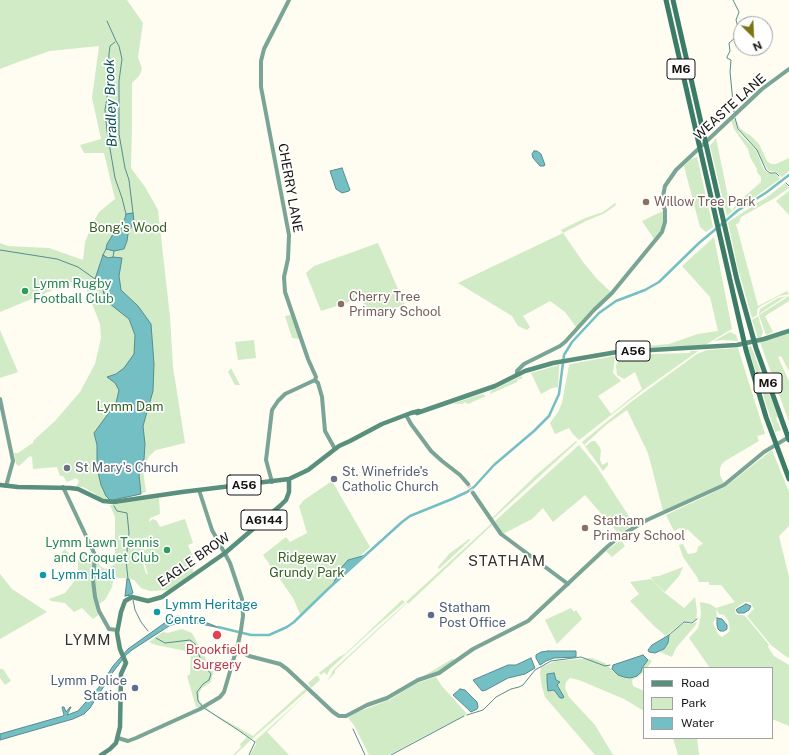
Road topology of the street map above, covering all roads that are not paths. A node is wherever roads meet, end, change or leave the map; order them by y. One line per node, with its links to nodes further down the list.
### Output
1 (289, 0): 7 (street, CHERRY LANE)
2 (666, 0): 13 (highway, M6)
3 (673, 0): 10 (highway, M6)
4 (789, 69): 6 (street, WEASTE LANE)
5 (789, 330): 6 (main road, A56)
6 (517, 375): 9 (main road, A56)
7 (315, 380): 11 (street, CHERRY LANE); 14 (street)
8 (0, 399): 17 (street)
9 (408, 415): 11 (main road, A56); 15 (street)
10 (789, 438): 22 (street)
11 (335, 449): 12 (main road, A56)
12 (290, 479): 14 (main road, A56); 21 (main road, EAGLE BROW / A6144)
13 (789, 479)
14 (272, 482): 19 (main road, A56)
15 (468, 484)
16 (0, 485): 17 (main road, A56)
17 (6, 486): 18 (main road, A56)
18 (63, 487): 19 (main road, A56); 23 (street)
19 (199, 490): 21 (street)
20 (472, 493): 22 (street)
21 (225, 553): 23 (main road, EAGLE BROW / A6144); 24 (street)
22 (568, 584): 24 (street)
23 (117, 630): 25 (main road, A6144)
24 (236, 649): 25 (street)
25 (118, 738): 26 (main road)
26 (101, 755)

